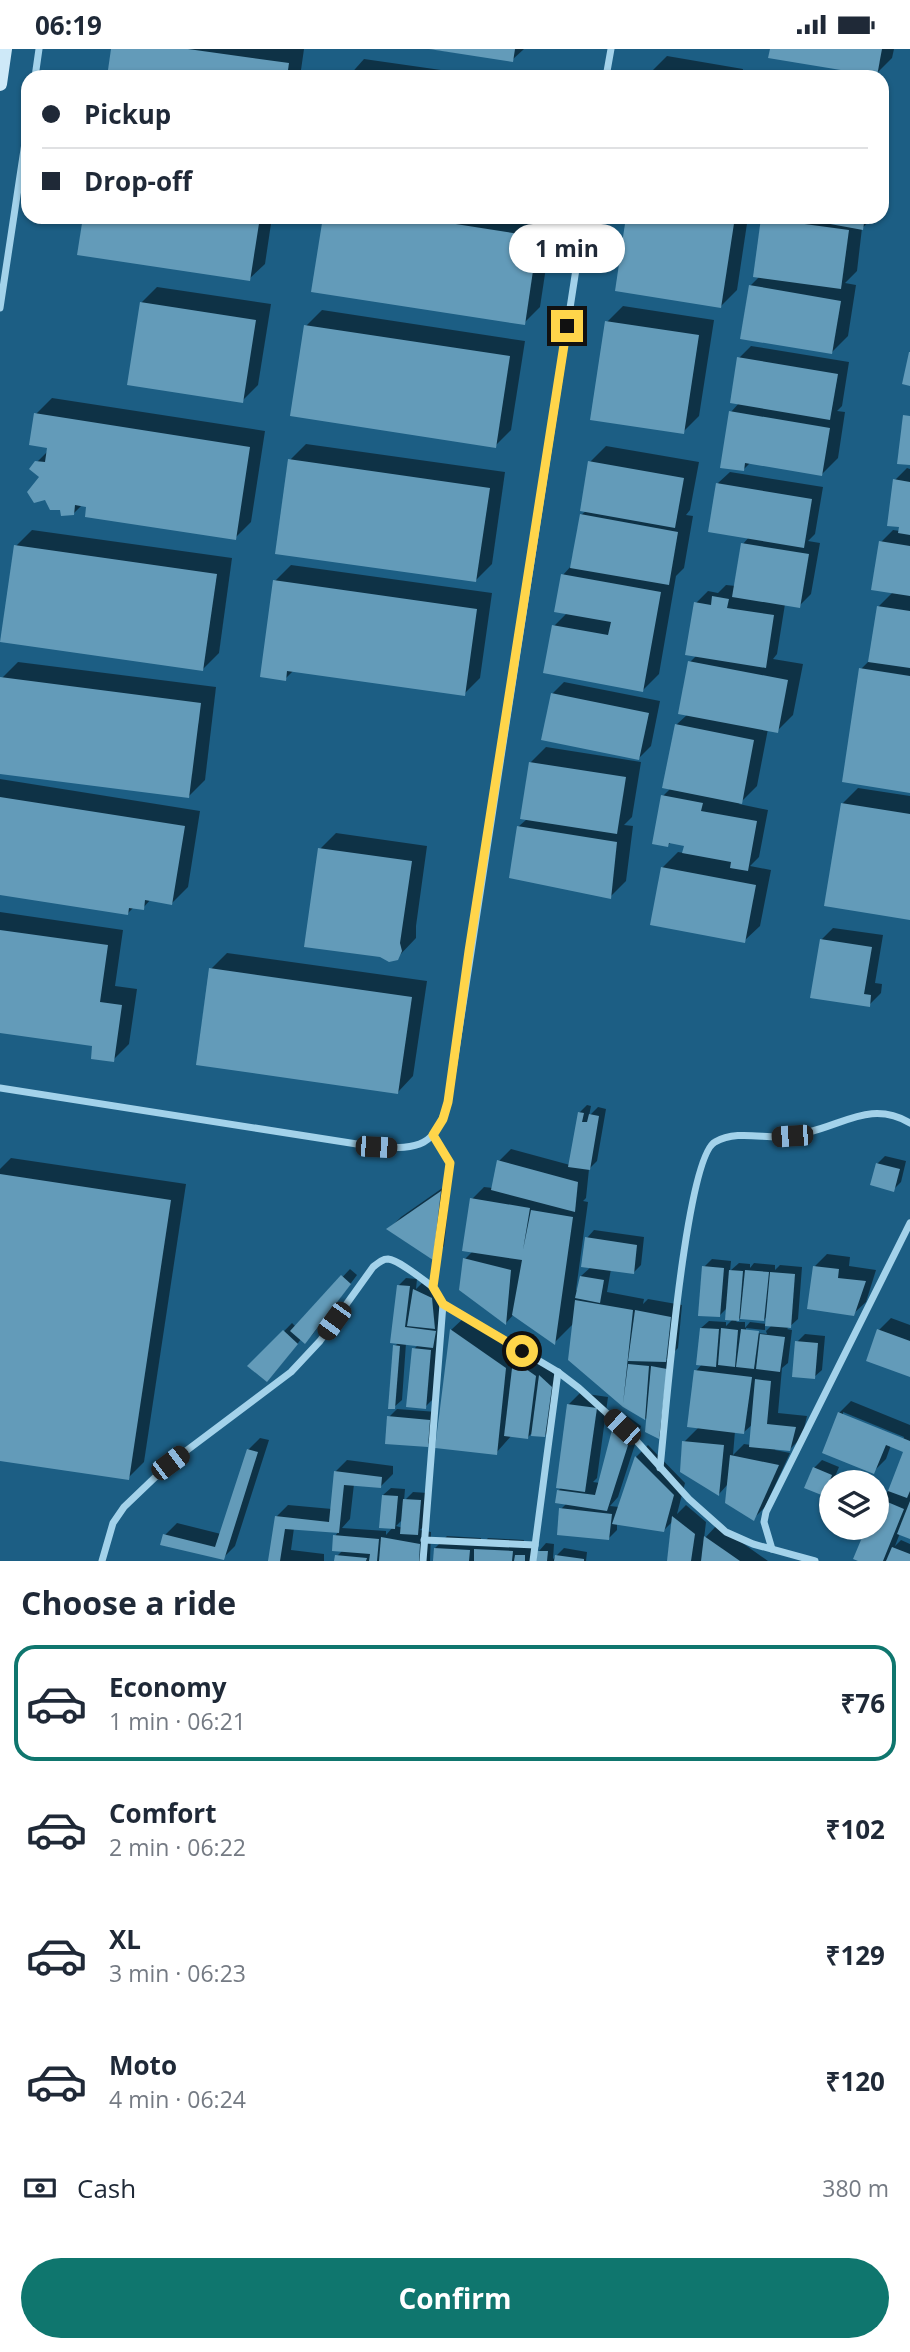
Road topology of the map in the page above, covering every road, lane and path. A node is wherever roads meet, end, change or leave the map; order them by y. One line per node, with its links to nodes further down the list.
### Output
1 (5, 49): 6 (main road)
2 (39, 49): 4 (street)
3 (611, 49): 5 (street)
4 (36, 70)
5 (607, 70)
6 (0, 84)
7 (21, 169): 9 (street)
8 (583, 224): 14 (street)
9 (0, 308)
10 (0, 1088): 14 (street)
11 (910, 1109): 12 (street)
12 (902, 1118): 13 (street); 19 (street)
13 (910, 1123)
14 (433, 1135): 16 (street)
15 (910, 1223): 22 (street)
16 (433, 1287): 17 (street); 23 (street)
17 (443, 1304): 18 (street); 20 (street)
18 (558, 1372): 19 (street); 21 (street)
19 (660, 1468): 22 (street)
20 (424, 1540): 21 (street); 24 (street)
21 (535, 1545): 25 (street)
22 (772, 1549): 26 (street)
23 (102, 1561)
24 (423, 1561)
25 (533, 1561)
26 (815, 1561)

